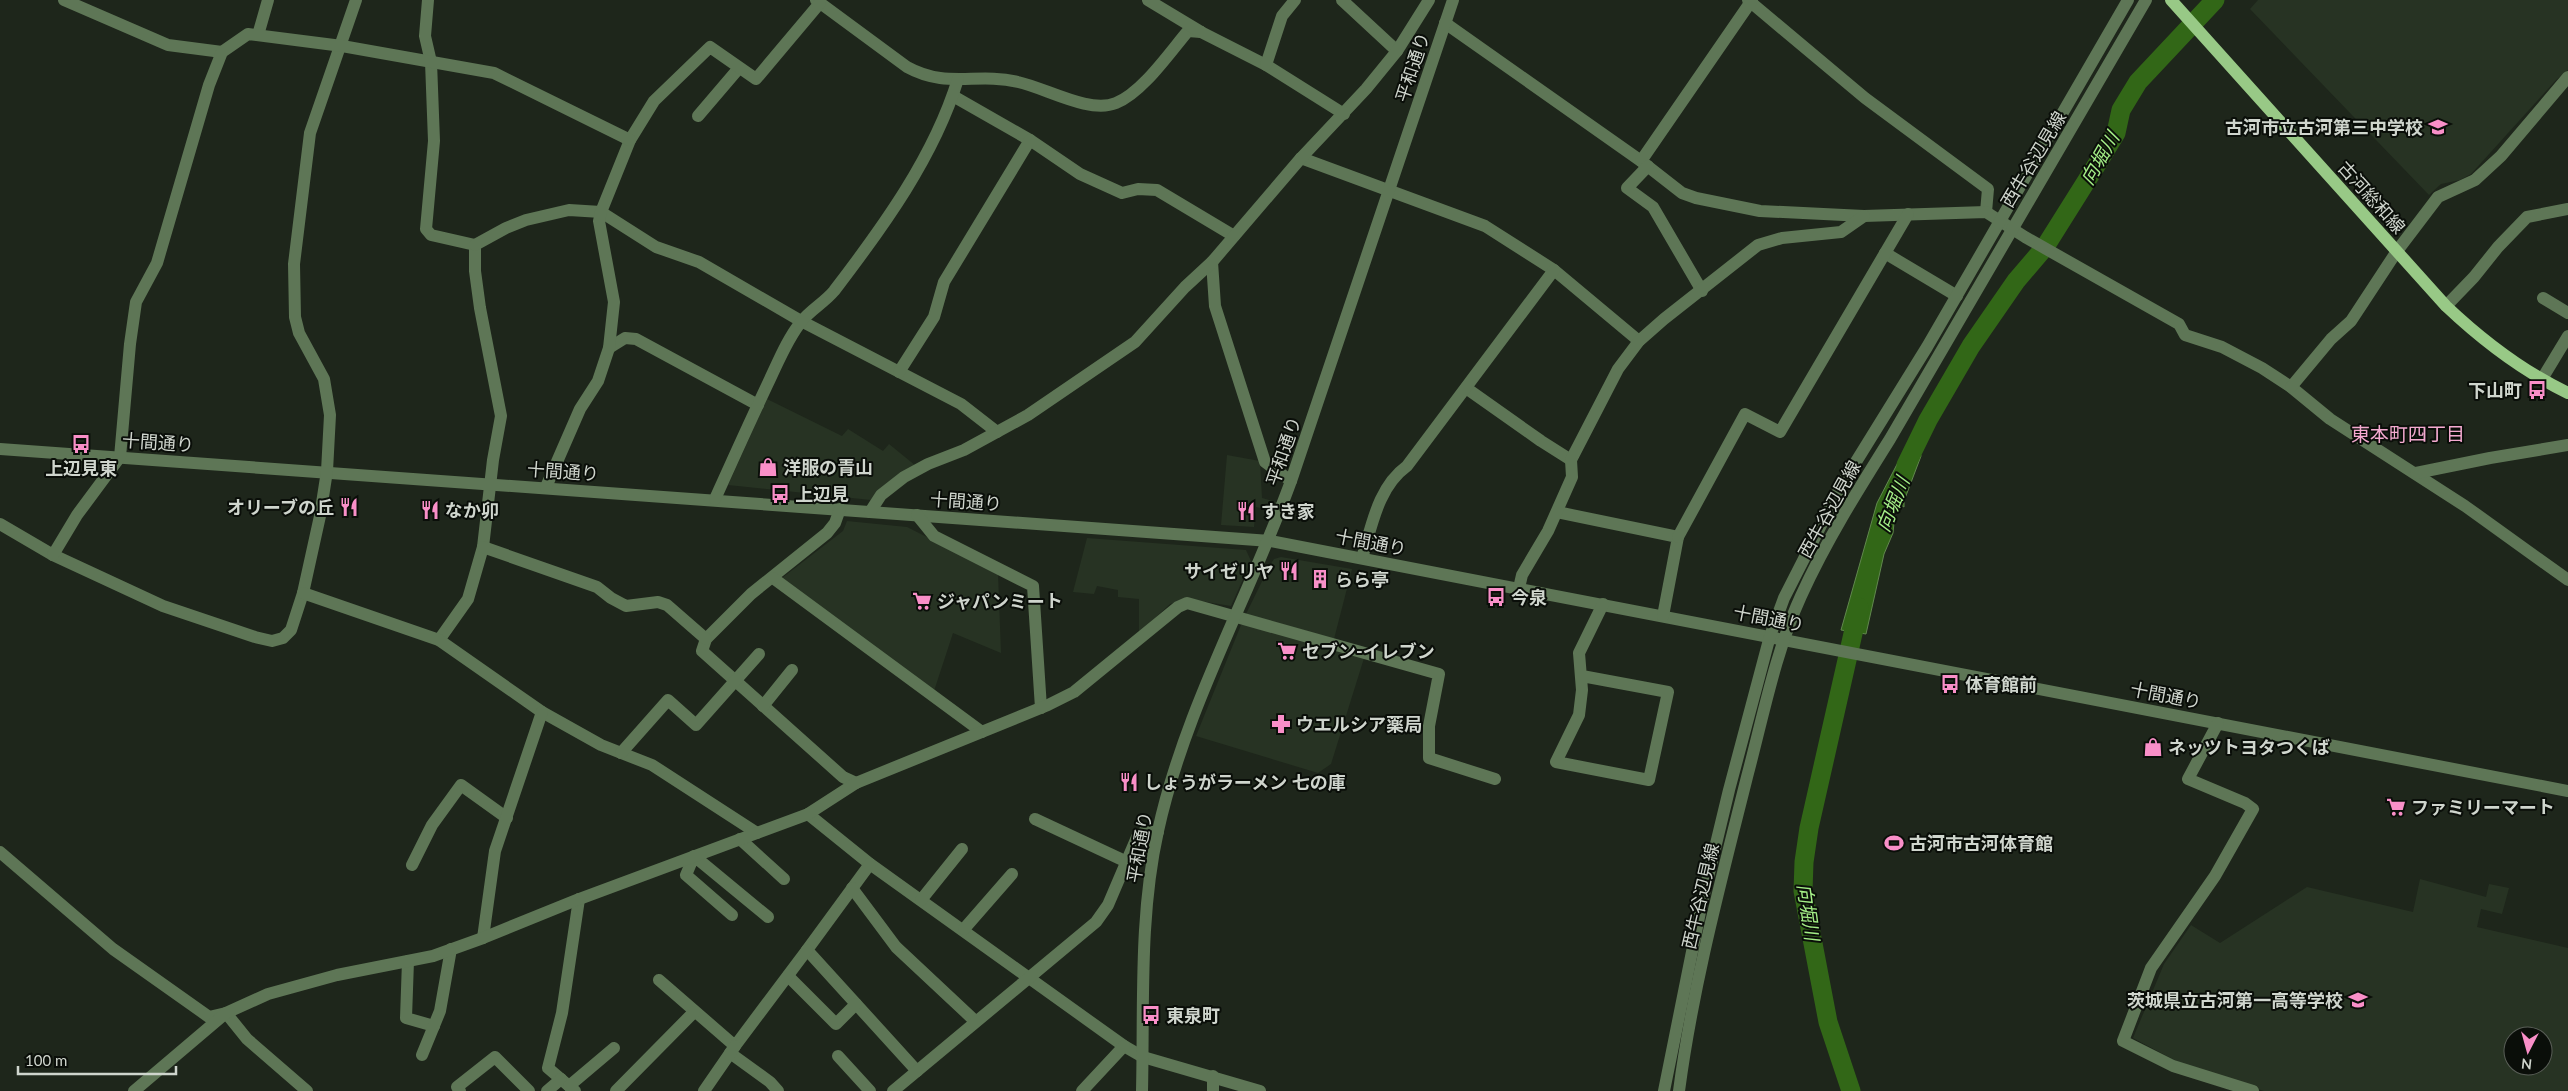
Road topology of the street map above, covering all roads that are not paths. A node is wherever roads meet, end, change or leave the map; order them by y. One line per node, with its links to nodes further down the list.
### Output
1 (64, 0): 20 (street)
2 (268, 0): 17 (street)
3 (428, 0): 21 (street)
4 (1148, 0): 16 (street)
5 (1295, 0): 22 (street)
6 (1342, 0): 19 (street)
7 (1429, 0): 19 (street)
8 (1453, 0): 15 (street, 平和通り)
9 (2128, 0): 39 (street, 西牛谷辺見線)
10 (2146, 0): 40 (street, 西牛谷辺見線)
11 (2170, 0): 43 (main road, 古河総和線)
12 (353, 1): 18 (street)
13 (1750, 1): 32 (street); 36 (street)
14 (818, 2): 23 (street); 25 (street)
15 (1445, 23): 32 (street); 33 (street, 平和通り)
16 (1201, 32): 22 (street); 25 (street)
17 (258, 35): 18 (street); 20 (street)
18 (342, 46): 21 (street); 67 (street)
19 (1397, 51): 27 (street)
20 (222, 52): 65 (street)
21 (431, 62): 29 (street); 42 (street)
22 (1266, 65): 27 (street)
23 (739, 68): 28 (street); 29 (street)
24 (2568, 77): 43 (street)
25 (958, 80): 26 (street)
26 (953, 96): 30 (street); 52 (street)
27 (1344, 114): 31 (street)
28 (698, 116)
29 (630, 140): 35 (street)
30 (1030, 140): 41 (street); 56 (street)
31 (1301, 158): 33 (street); 41 (street)
32 (1644, 163): 38 (street); 47 (street)
33 (1389, 191): 46 (street); 69 (street, 平和通り)
34 (2568, 209): 50 (street)
35 (601, 212): 42 (street); 52 (street); 55 (street)
36 (1986, 212): 37 (street); 39 (street)
37 (1908, 214): 38 (street); 44 (street)
38 (1864, 216): 47 (street)
39 (1998, 222): 40 (street); 48 (street, 西牛谷辺見線)
40 (2012, 230): 58 (street); 92 (street, 西牛谷辺見線)
41 (1234, 236): 45 (street)
42 (475, 245): 70 (street)
43 (2397, 251): 50 (main road, 古河総和線); 58 (street)
44 (1885, 253): 48 (street); 78 (street)
45 (1212, 262): 62 (street); 69 (street)
46 (1554, 270): 54 (street); 59 (street)
47 (1702, 291): 54 (street)
48 (1957, 296): 90 (street, 西牛谷辺見線)
49 (2543, 298): 51 (street)
50 (2446, 306): 57 (main road, 古河総和線)
51 (2568, 313)
52 (801, 321): 56 (street); 61 (street)
53 (2568, 336): 57 (street)
54 (1639, 341): 66 (street)
55 (609, 348): 61 (street); 71 (street)
56 (899, 372): 62 (street)
57 (2542, 379): 60 (main road, 古河総和線)
58 (2292, 387): 68 (street)
59 (1466, 388): 66 (street); 82 (street)
60 (2568, 392)
61 (758, 405): 72 (street)
62 (997, 432): 74 (street)
63 (2568, 445): 68 (street)
64 (0, 449): 65 (street, 十間通り)
65 (120, 457): 67 (street, 十間通り); 81 (street)
66 (1571, 460): 75 (street)
67 (327, 471): 70 (street, 十間通り); 86 (street)
68 (2416, 473): 84 (street)
69 (1291, 482): 79 (street, 平和通り)
70 (492, 483): 71 (street, 十間通り); 80 (street)
71 (546, 487): 72 (street, 十間通り)
72 (715, 500): 73 (street, 十間通り)
73 (840, 509): 74 (street, 十間通り); 83 (street)
74 (870, 512): 76 (street, 十間通り)
75 (1557, 512): 78 (street); 85 (street)
76 (917, 515): 79 (street, 十間通り); 99 (street)
77 (0, 524): 81 (street)
78 (1678, 537): 88 (street)
79 (1270, 540): 82 (street, 十間通り); 89 (street, 平和通り)
80 (483, 547): 91 (street); 93 (street)
81 (53, 555): 86 (street)
82 (1362, 558): 85 (street, 十間通り)
83 (773, 578): 91 (street); 102 (street)
84 (2568, 580)
85 (1519, 588): 87 (street, 十間通り)
86 (303, 593): 93 (street)
87 (1603, 604): 88 (street, 十間通り); 96 (street)
88 (1663, 616): 90 (street, 十間通り)
89 (1236, 618): 99 (street); 104 (street); 110 (street, 平和通り)
90 (1770, 636): 92 (street, 十間通り); 162 (street, 西牛谷辺見線)
91 (706, 639): 97 (street)
92 (1785, 639): 101 (street, 十間通り); 163 (street, 西牛谷辺見線)
93 (439, 640): 100 (street)
94 (759, 654): 97 (street)
95 (792, 670): 98 (street)
96 (1582, 676): 96 (street)
97 (735, 681): 98 (street); 103 (street)
98 (763, 706): 105 (street)
99 (1041, 708): 102 (street)
100 (542, 712): 103 (street); 108 (street)
101 (2218, 723): 106 (street, 十間通り); 164 (street)
102 (982, 732): 105 (street)
103 (621, 753): 111 (street)
104 (1495, 779)
105 (856, 784): 107 (street)
106 (2568, 791)
107 (808, 814): 111 (street); 117 (street)
108 (507, 818): 118 (street); 127 (street)
109 (1035, 819): 116 (street)
110 (1158, 832): 116 (street); 144 (street, 平和通り)
111 (757, 833): 112 (street)
112 (740, 839): 115 (street); 120 (street)
113 (962, 849): 123 (street)
114 (0, 852): 136 (street)
115 (694, 856): 122 (street); 124 (street); 125 (street)
116 (1127, 862): 132 (street)
117 (870, 864): 121 (street); 123 (street)
118 (412, 865)
119 (1012, 874): 126 (street)
120 (784, 879)
121 (852, 888): 129 (street); 137 (street)
122 (578, 899): 127 (street); 147 (street)
123 (921, 900): 126 (street)
124 (732, 915)
125 (768, 917)
126 (964, 930): 132 (street)
127 (483, 938): 128 (street)
128 (451, 950): 130 (street); 138 (street)
129 (807, 950): 131 (street); 134 (street)
130 (408, 961): 136 (street); 138 (street)
131 (788, 976): 134 (street); 141 (street)
132 (1028, 976): 137 (street); 139 (street)
133 (659, 980): 135 (street)
134 (856, 1004): 145 (street)
135 (694, 1012): 141 (street); 153 (street)
136 (226, 1013): 148 (street); 149 (street)
137 (975, 1021): 145 (street)
138 (434, 1026): 142 (street)
139 (1124, 1046): 144 (street); 158 (street)
140 (614, 1048): 147 (street)
141 (732, 1050): 154 (street); 155 (street)
142 (422, 1055)
143 (838, 1056): 156 (street)
144 (1143, 1057): 146 (street); 159 (street, 平和通り)
145 (917, 1071): 157 (street)
146 (1213, 1076): 160 (street); 161 (street)
147 (568, 1085): 152 (street)
148 (134, 1091)
149 (307, 1091)
150 (460, 1091): 151 (street)
151 (529, 1091)
152 (548, 1091)
153 (616, 1091)
154 (704, 1091)
155 (778, 1091)
156 (870, 1091)
157 (894, 1091)
158 (1082, 1091)
159 (1142, 1091)
160 (1213, 1091)
161 (1260, 1091)
162 (1664, 1091)
163 (1679, 1091)
164 (2253, 1091)

